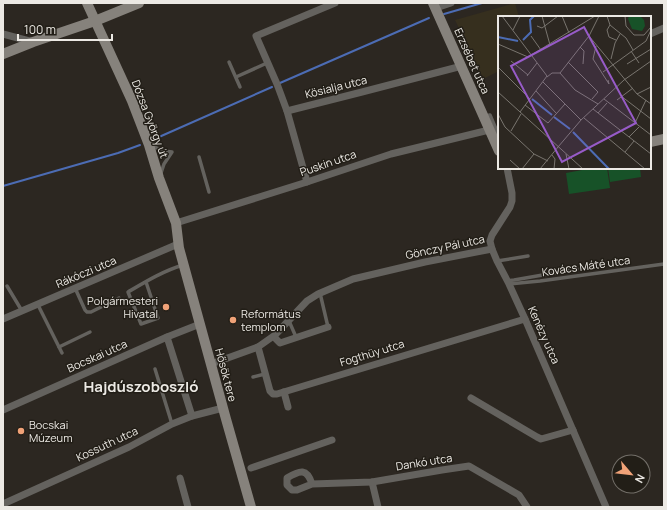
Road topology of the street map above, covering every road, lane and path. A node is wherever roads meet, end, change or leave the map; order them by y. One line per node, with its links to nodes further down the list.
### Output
1 (87, 3): 7 (street, Dózsa György út)
2 (139, 3): 6 (street)
3 (335, 3): 14 (street)
4 (451, 3): 5 (street)
5 (434, 5): 15 (street, Erzsébet utca)
6 (122, 6): 7 (street)
7 (95, 21): 11 (street); 23 (street, Dózsa György út)
8 (664, 28): 10 (street)
9 (3, 34): 11 (street)
10 (651, 34)
11 (33, 42): 12 (street)
12 (3, 54)
13 (229, 62): 16 (lane)
14 (268, 63): 16 (lane); 18 (street)
15 (462, 66): 18 (street, Kösialja utca); 19 (street, Erzsébet utca)
16 (236, 77): 17 (lane)
17 (240, 87)
18 (287, 110): 28 (street)
19 (484, 117): 20 (street, Erzsébet utca); 24 (lane)
20 (489, 130): 24 (street, Erzsébet utca); 28 (street, Puskin utca)
21 (664, 140): 22 (street)
22 (651, 142)
23 (149, 145): 27 (street, Dózsa György út); 27 (lane)
24 (498, 145)
25 (199, 157): 29 (lane)
26 (507, 169): 32 (street, Gönczy Pál utca)
27 (159, 178): 30 (street, Dózsa György út)
28 (307, 182): 30 (street, Puskin utca)
29 (209, 192)
30 (176, 224): 31 (street, Dózsa György út)
31 (178, 246): 36 (street, Hősök tere); 41 (street, Rákóczi utca)
32 (492, 249): 34 (street, Kenézy utca); 42 (street, Gönczy Pál utca)
33 (528, 256): 34 (lane)
34 (497, 261): 39 (street, Kenézy utca)
35 (664, 264): 39 (lane, Kovács Máté utca)
36 (184, 265): 38 (lane); 49 (street, Hősök tere)
37 (577, 269): 39 (lane)
38 (146, 282): 38 (lane)
39 (508, 282): 47 (street, Kenézy utca)
40 (7, 286): 45 (lane)
41 (75, 288): 43 (lane); 44 (street, Rákóczi utca)
42 (320, 293): 48 (street, Gönczy Pál utca); 50 (lane)
43 (119, 298)
44 (38, 305): 45 (street, Rákóczi utca); 55 (lane)
45 (22, 311): 46 (street, Rákóczi utca)
46 (3, 319)
47 (525, 319): 62 (street, Fogthüy utca); 69 (street, Kenézy utca)
48 (289, 321): 53 (lane); 56 (street, Gönczy Pál utca)
49 (200, 324): 52 (street, Bocskai utca); 58 (street, Hősök tere)
50 (328, 327): 53 (street)
51 (90, 332): 55 (lane)
52 (167, 337): 66 (street, Bocskai utca); 67 (street)
53 (296, 337): 54 (street)
54 (276, 339)
55 (59, 347): 57 (lane)
56 (258, 347): 58 (street, Gönczy Pál utca); 60 (street)
57 (62, 353)
58 (211, 364): 65 (street, Hősök tere)
59 (155, 369): 68 (lane)
60 (265, 374): 61 (lane); 62 (street)
61 (253, 377)
62 (285, 391): 64 (street)
63 (471, 398): 69 (street)
64 (288, 407)
65 (223, 408): 67 (street, Kossuth utca); 77 (street, Hősök tere)
66 (3, 410)
67 (192, 416): 68 (street, Kossuth utca)
68 (172, 424): 75 (street, Kossuth utca)
69 (573, 430): 80 (street, Kenézy utca)
70 (332, 440): 71 (street)
71 (251, 468)
72 (180, 478): 76 (street)
73 (372, 482): 74 (street, Dankó utca); 78 (street); 79 (street, Dankó utca)
74 (312, 484)
75 (3, 505)
76 (188, 507)
77 (251, 507)
78 (378, 507)
79 (527, 507)
80 (604, 507)

